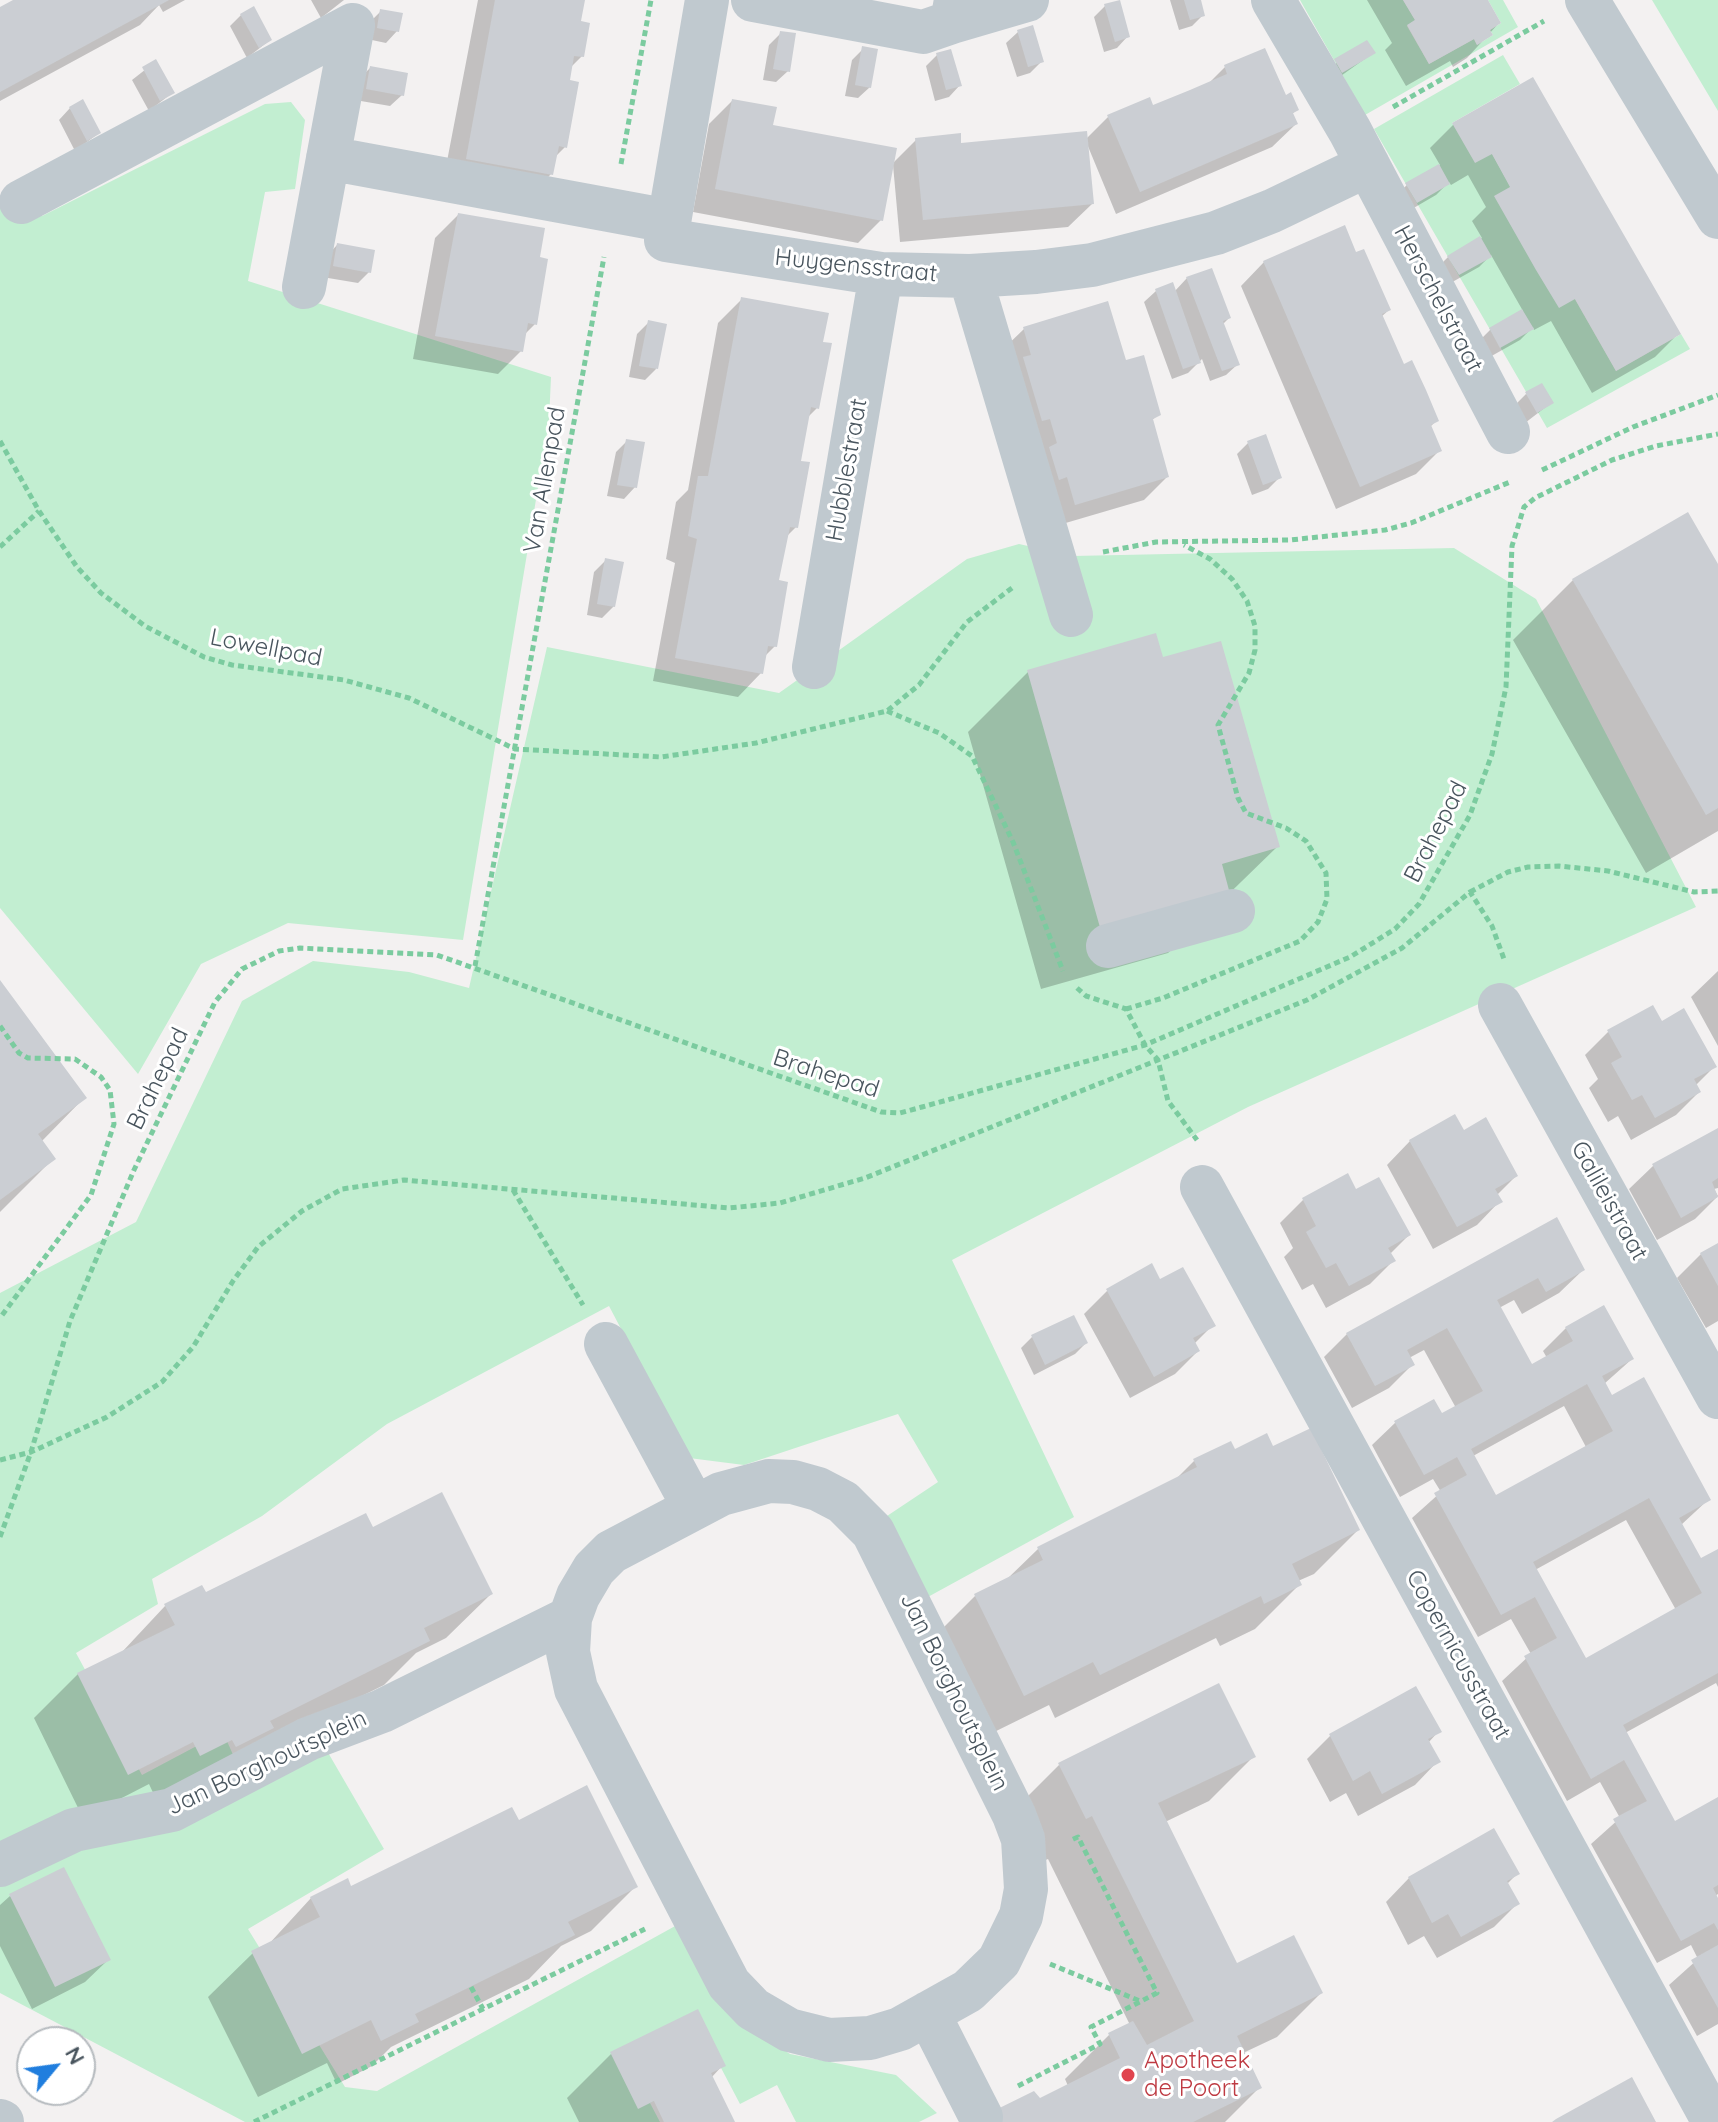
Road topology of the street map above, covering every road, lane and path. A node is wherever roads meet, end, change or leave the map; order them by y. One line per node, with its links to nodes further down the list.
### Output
1 (651, 0): 12 (path, Van Allenpad)
2 (707, 0): 14 (street)
3 (753, 0): 7 (street)
4 (1027, 0): 7 (street)
5 (1273, 0): 9 (street, Herschelstraat)
6 (1587, 0): 13 (street)
7 (954, 11)
8 (1548, 18): 9 (path)
9 (1359, 148): 16 (street, Huygensstraat); 18 (street, Herschelstraat)
10 (328, 158): 11 (street); 12 (street); 17 (street)
11 (21, 202)
12 (612, 211): 14 (street); 26 (path, Van Allenpad)
13 (1717, 214)
14 (669, 221): 15 (street, Huygensstraat)
15 (881, 274): 16 (street, Huygensstraat); 25 (street, Hubblestraat)
16 (970, 276): 24 (street)
17 (304, 287)
18 (1508, 432)
19 (1718, 434): 31 (path, Brahepad)
20 (0, 441): 21 (path, Lowellpad)
21 (39, 511): 23 (path); 26 (path, Lowellpad)
22 (1182, 544): 33 (path)
23 (0, 547)
24 (1071, 615)
25 (814, 667)
26 (515, 749): 31 (path, Van Allenpad)
27 (1718, 891): 28 (path)
28 (1470, 892): 32 (path); 36 (path)
29 (1233, 911): 30 (street)
30 (1108, 946)
31 (475, 966): 40 (path, Brahepad)
32 (1500, 1005): 39 (street, Galileistraat)
33 (1126, 1009)
34 (0, 1026): 37 (path)
35 (1202, 1187): 55 (street, Copernicusstraat)
36 (512, 1189): 38 (path); 40 (path)
37 (0, 1318)
38 (606, 1344): 42 (street)
39 (1718, 1397)
40 (31, 1452): 41 (path); 43 (path, Brahepad)
41 (0, 1460)
42 (694, 1507): 44 (street, Jan Borghoutsplein); 45 (street, Jan Borghoutsplein)
43 (0, 1537)
44 (570, 1618): 46 (street, Jan Borghoutsplein); 47 (street, Jan Borghoutsplein)
45 (1027, 1862): 48 (street, Jan Borghoutsplein); 50 (path)
46 (0, 1865)
47 (689, 1908): 51 (path); 52 (street, Jan Borghoutsplein)
48 (1008, 1947): 50 (path); 52 (street, Jan Borghoutsplein)
49 (471, 1987): 51 (path)
50 (1141, 2001): 53 (path)
51 (483, 2009): 54 (path)
52 (928, 2013): 53 (street)
53 (978, 2112)
54 (254, 2122)
55 (1714, 2122)

